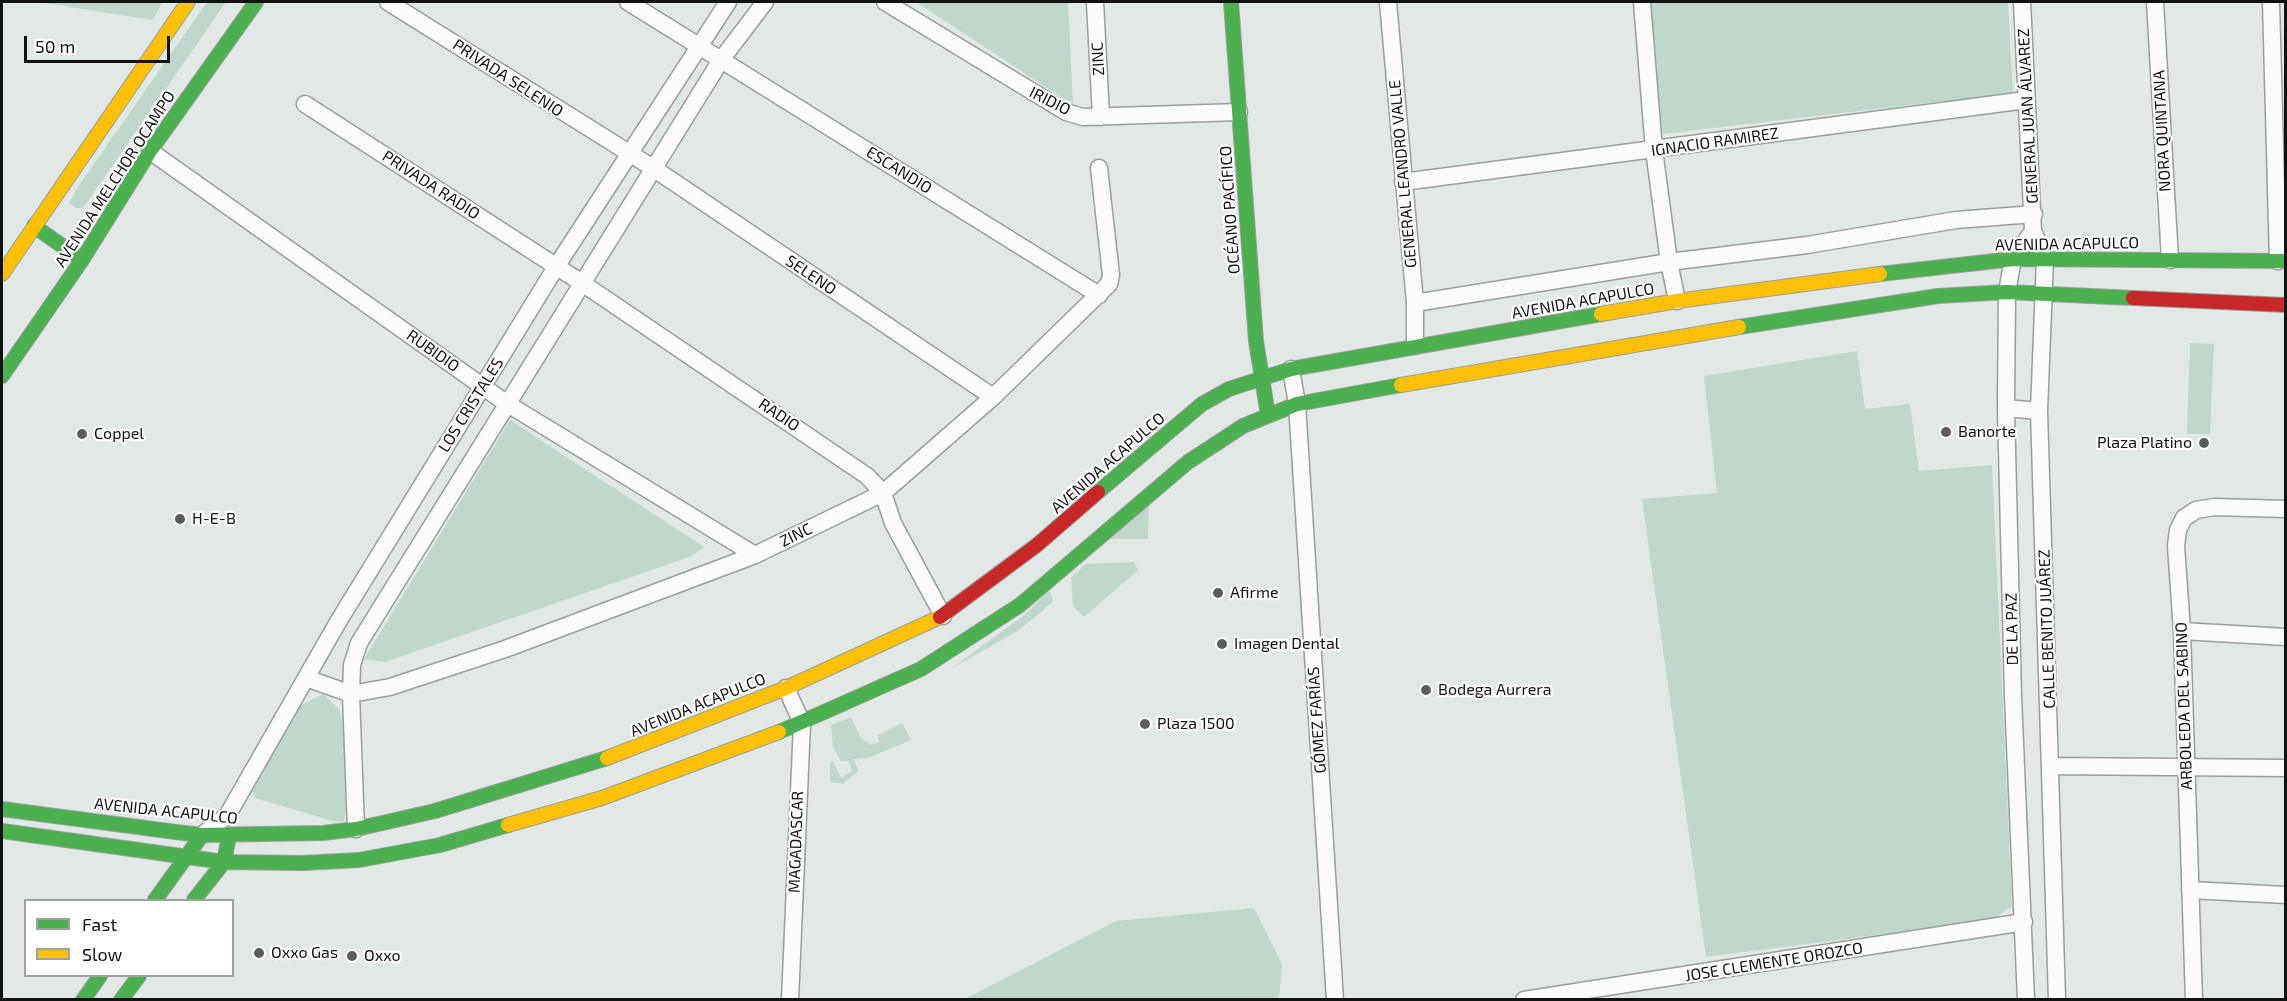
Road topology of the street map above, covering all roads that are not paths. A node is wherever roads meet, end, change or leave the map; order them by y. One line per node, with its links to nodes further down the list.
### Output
1 (188, 2): 28 (main road)
2 (256, 2): 22 (main road, AVENIDA MELCHOR OCAMPO)
3 (388, 2): 23 (street, PRIVADA SELENIO)
4 (628, 2): 15 (street, ESCANDIO)
5 (728, 2): 15 (street, LOS CRISTALES)
6 (765, 2): 16 (street, LOS CRISTALES)
7 (885, 2): 20 (street, IRIDIO)
8 (1095, 2): 20 (street, ZINC)
9 (1231, 2): 19 (main road, OCÉANO PACÍFICO)
10 (1388, 2): 26 (street, GENERAL LEANDRO VALLE)
11 (1642, 2): 21 (street)
12 (2022, 2): 17 (street, GENERAL JUAN ÁLVAREZ)
13 (2155, 2): 33 (street, NORA QUINTANA)
14 (2271, 2): 34 (street)
15 (698, 45): 16 (street, ESCANDIO); 23 (street, LOS CRISTALES)
16 (721, 60): 24 (street, LOS CRISTALES); 40 (street, ESCANDIO)
17 (2026, 100): 21 (street, IGNACIO RAMIREZ); 27 (street, GENERAL JUAN ÁLVAREZ)
18 (305, 104): 36 (street, PRIVADA RADIO)
19 (1239, 112): 20 (street, IRIDIO); 48 (main road, OCÉANO PACÍFICO)
20 (1101, 117)
21 (1654, 150): 26 (street, IGNACIO RAMIREZ); 35 (street)
22 (150, 151): 32 (main road, AVENIDA MELCHOR OCAMPO); 49 (street, RUBIDIO)
23 (627, 154): 24 (street, SELENO); 36 (street, LOS CRISTALES)
24 (652, 168): 38 (street, LOS CRISTALES); 50 (street, SELENO)
25 (1099, 168): 40 (street, ZINC)
26 (1404, 182): 43 (street, GENERAL LEANDRO VALLE)
27 (2034, 214): 29 (street, GENERAL JUAN ÁLVAREZ); 35 (street)
28 (34, 226): 32 (main road); 37 (main road)
29 (2033, 231): 30 (street); 31 (street, GENERAL JUAN ÁLVAREZ)
30 (2013, 259): 31 (main road, AVENIDA ACAPULCO); 39 (street, DE LA PAZ); 42 (main road, AVENIDA ACAPULCO)
31 (2045, 259): 33 (main road, AVENIDA ACAPULCO); 41 (street, CALLE BENITO JUÁREZ)
32 (82, 260): 47 (main road, AVENIDA MELCHOR OCAMPO)
33 (2170, 260): 34 (main road, AVENIDA ACAPULCO)
34 (2282, 261)
35 (1669, 262): 42 (street); 43 (street)
36 (556, 267): 38 (street, RADIO); 49 (street, LOS CRISTALES)
37 (2, 274)
38 (582, 283): 51 (street, LOS CRISTALES); 56 (street, RADIO)
39 (2007, 292): 41 (main road); 52 (main road); 53 (street, DE LA PAZ)
40 (1099, 295): 50 (street, ZINC)
41 (2045, 295): 44 (main road); 54 (street, CALLE BENITO JUÁREZ)
42 (1677, 301): 45 (main road, AVENIDA ACAPULCO)
43 (1415, 303): 45 (street, GENERAL LEANDRO VALLE)
44 (2286, 305)
45 (1415, 346): 46 (main road, AVENIDA ACAPULCO)
46 (1291, 369): 48 (main road, AVENIDA ACAPULCO); 52 (street, GÓMEZ FARÍAS)
47 (2, 376)
48 (1260, 378): 55 (main road, OCÉANO PACÍFICO); 59 (main road, AVENIDA ACAPULCO)
49 (483, 387): 51 (street, RUBIDIO); 62 (street, LOS CRISTALES)
50 (993, 397): 56 (street, ZINC)
51 (506, 403): 58 (street, RUBIDIO); 64 (street, LOS CRISTALES)
52 (1297, 404): 55 (main road); 87 (street, GÓMEZ FARÍAS)
53 (2006, 408): 54 (street); 81 (street, DE LA PAZ)
54 (2039, 411): 66 (street, CALLE BENITO JUÁREZ)
55 (1268, 415): 65 (main road)
56 (883, 493): 58 (street, ZINC); 59 (street, RADIO)
57 (2286, 509): 60 (street, ARBOLEDA DEL SABINO)
58 (756, 555): 64 (street, ZINC)
59 (943, 616): 63 (main road, AVENIDA ACAPULCO)
60 (2182, 631): 61 (street); 67 (street, ARBOLEDA DEL SABINO)
61 (2286, 637)
62 (306, 678): 64 (street, ZINC); 70 (street, LOS CRISTALES)
63 (786, 688): 65 (street, MAGADASCAR); 71 (main road, AVENIDA ACAPULCO)
64 (351, 694): 71 (street, LOS CRISTALES)
65 (801, 723): 76 (main road); 86 (street, MAGADASCAR)
66 (2052, 766): 67 (street); 90 (street, CALLE BENITO JUÁREZ)
67 (2186, 766): 68 (street); 77 (street, ARBOLEDA DEL SABINO)
68 (2286, 768)
69 (2, 809): 73 (main road, AVENIDA ACAPULCO)
70 (227, 816): 73 (street, LOS CRISTALES); 74 (street)
71 (356, 829): 74 (main road, AVENIDA ACAPULCO)
72 (2, 831): 75 (main road)
73 (202, 835): 74 (main road, AVENIDA ACAPULCO); 75 (main road)
74 (230, 836): 76 (main road)
75 (187, 856): 76 (main road); 79 (main road)
76 (224, 862): 80 (main road)
77 (2190, 890): 78 (street); 91 (street, ARBOLEDA DEL SABINO)
78 (2286, 895)
79 (156, 899)
80 (195, 899)
81 (2024, 922): 88 (street, JOSE CLEMENTE OROZCO); 89 (street, DE LA PAZ)
82 (99, 977): 84 (main road)
83 (138, 977): 85 (main road)
84 (83, 999)
85 (121, 999)
86 (790, 999)
87 (1335, 999)
88 (1524, 999)
89 (2026, 999)
90 (2057, 999)
91 (2194, 999)

